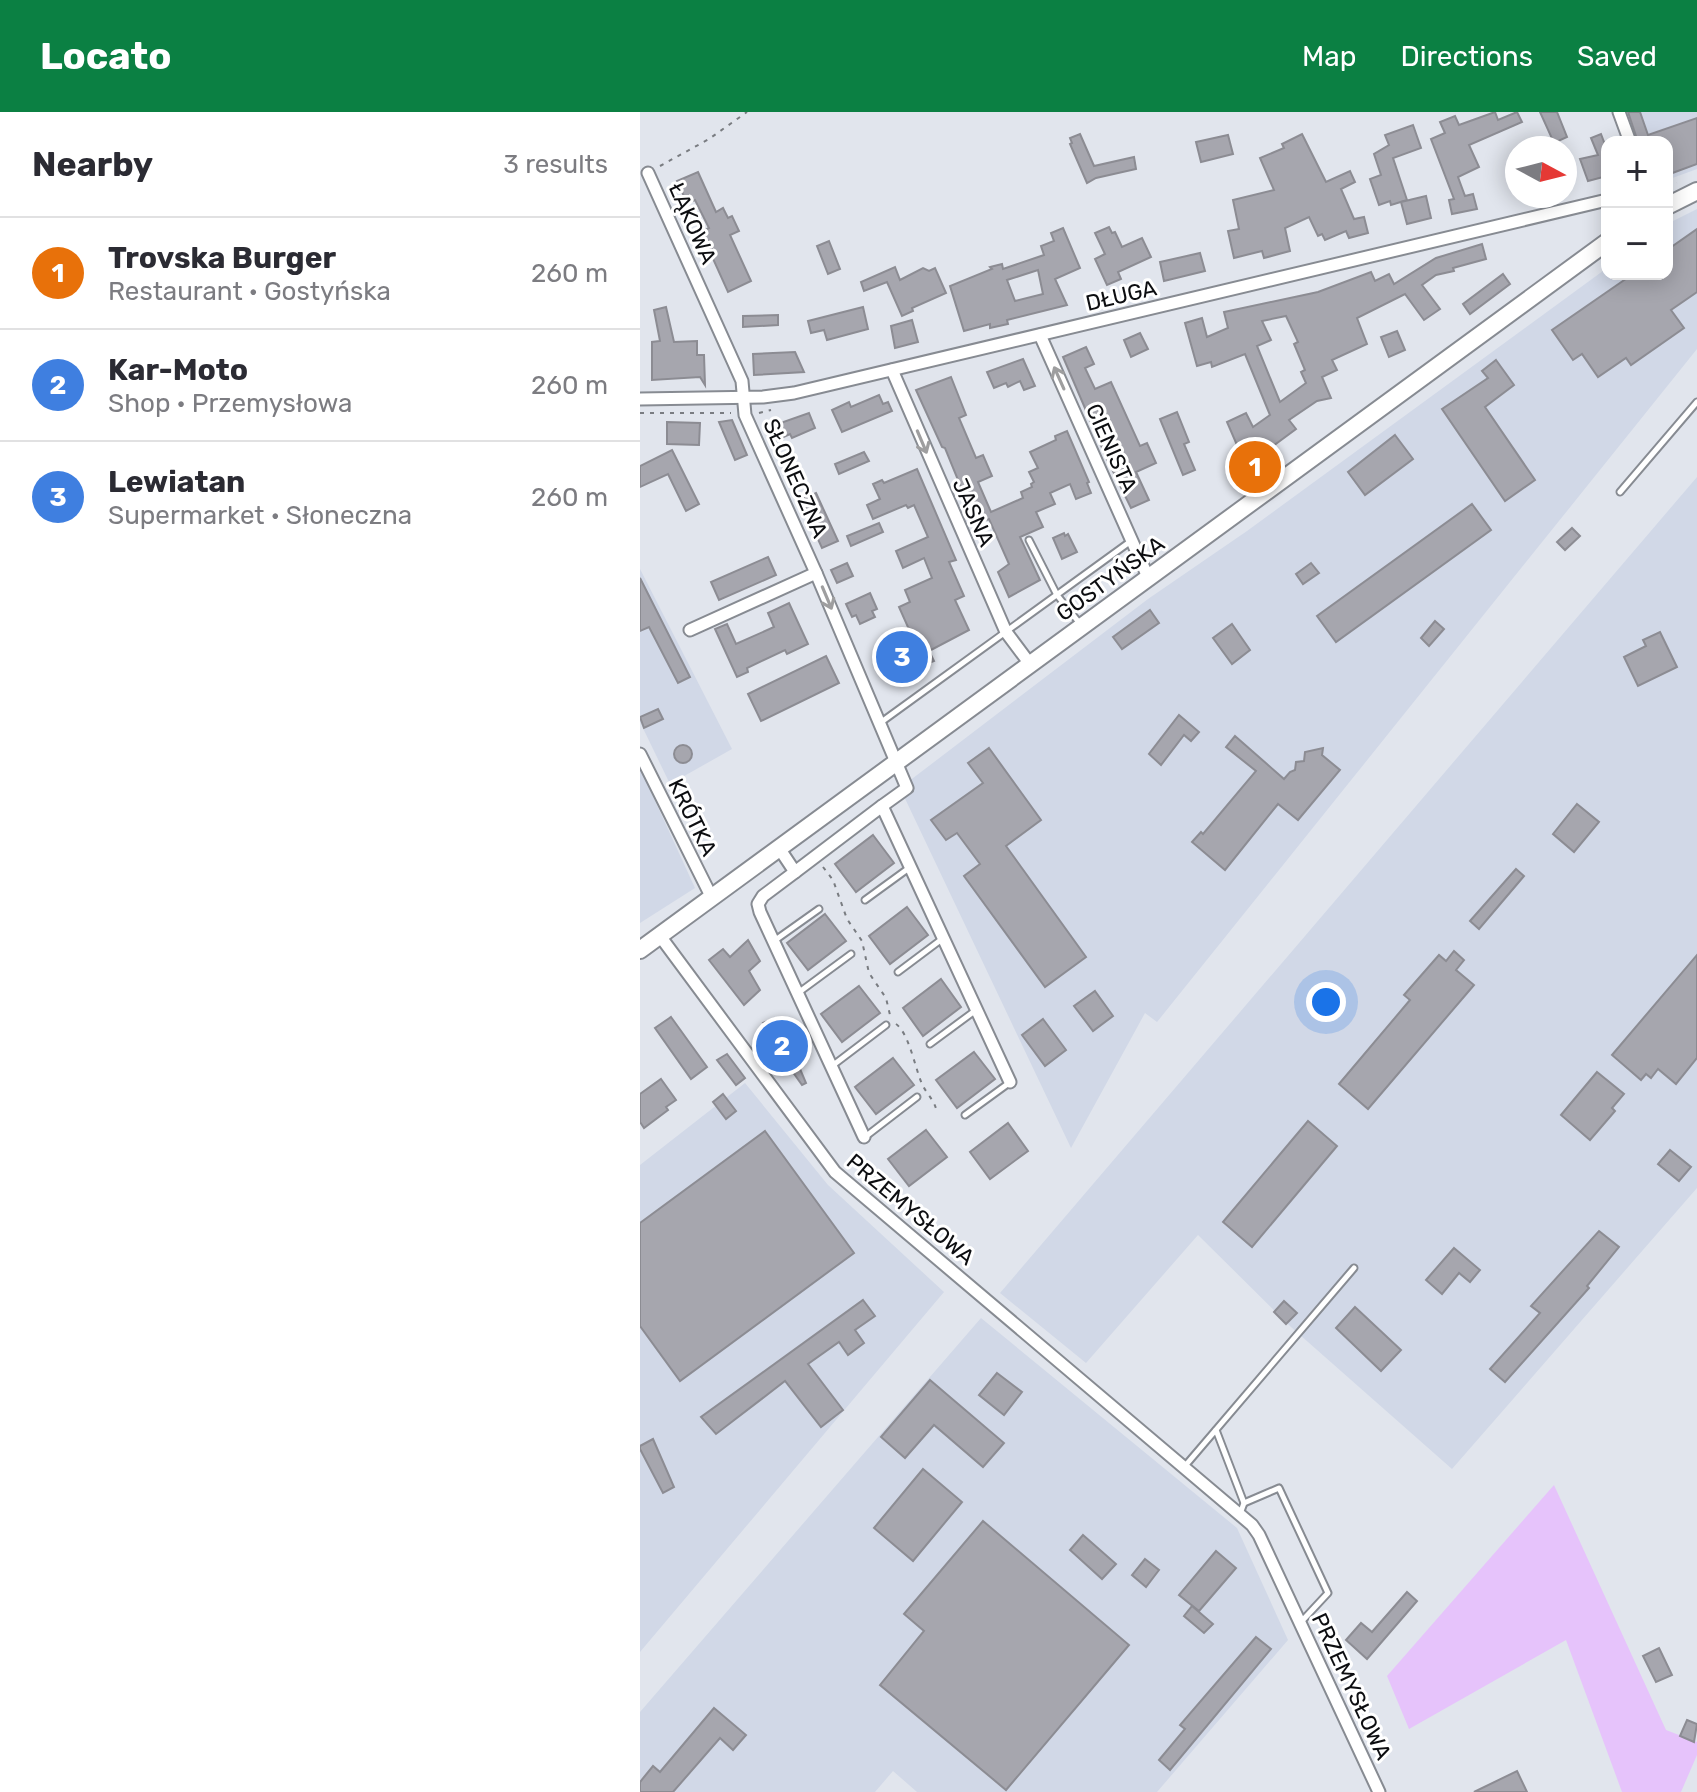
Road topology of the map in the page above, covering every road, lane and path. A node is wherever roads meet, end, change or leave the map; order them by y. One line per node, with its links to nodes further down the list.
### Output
1 (747, 112): 4 (path, ŁĄKOWA)
2 (1619, 112): 3 (street)
3 (1628, 136)
4 (644, 175): 11 (street, ŁĄKOWA)
5 (1697, 191): 7 (main road)
6 (1601, 201): 9 (street, DŁUGA)
7 (1673, 203)
8 (1601, 246): 20 (main road, GOSTYŃSKA)
9 (1040, 335): 10 (street, DŁUGA); 18 (street, CIENISTA, one-way to 9)
10 (892, 370): 11 (street, DŁUGA); 24 (street, JASNA, one-way to 24)
11 (742, 398): 12 (street, DŁUGA); 19 (street, SŁONECZNA)
12 (640, 399)
13 (1697, 402): 16 (lane)
14 (640, 413): 15 (path)
15 (736, 413)
16 (1620, 492)
17 (1029, 540): 21 (lane)
18 (1131, 541): 20 (street, CIENISTA); 21 (lane)
19 (816, 573): 23 (street, SŁONECZNA); 26 (street, SŁONECZNA, one-way to 26)
20 (1148, 577): 22 (main road, GOSTYŃSKA)
21 (1057, 595): 22 (lane); 24 (lane)
22 (1081, 626): 25 (main road, GOSTYŃSKA)
23 (690, 630)
24 (1006, 632): 25 (street, JASNA); 26 (lane)
25 (1030, 664): 28 (main road, GOSTYŃSKA)
26 (880, 723): 28 (street, SŁONECZNA)
27 (640, 754): 34 (street, KRÓTKA)
28 (897, 762): 29 (street); 30 (main road, GOSTYŃSKA)
29 (882, 806): 31 (street); 32 (street)
30 (779, 848): 33 (street); 34 (main road, GOSTYŃSKA)
31 (815, 857): 33 (street); 50 (path)
32 (910, 867): 35 (lane); 38 (street)
33 (795, 872): 39 (street)
34 (712, 898): 37 (main road, GOSTYŃSKA)
35 (865, 900)
36 (819, 909): 39 (lane)
37 (660, 936): 40 (main road, GOSTYŃSKA); 55 (street, PRZEMYSŁOWA)
38 (943, 938): 42 (lane); 44 (street)
39 (773, 942): 43 (street)
40 (640, 950)
41 (851, 954): 43 (lane)
42 (898, 972)
43 (797, 994): 47 (street)
44 (976, 1010): 46 (lane); 48 (street)
45 (886, 1025): 47 (lane)
46 (930, 1044)
47 (831, 1066): 52 (street)
48 (1010, 1082): 51 (lane)
49 (917, 1097): 52 (lane)
50 (937, 1113)
51 (965, 1115)
52 (864, 1137)
53 (1354, 1268): 54 (lane)
54 (1216, 1430): 55 (lane); 56 (lane, PRZEMYSŁOWA)
55 (1185, 1466): 56 (street, PRZEMYSŁOWA)
56 (1242, 1509): 57 (street, PRZEMYSŁOWA); 57 (lane)
57 (1301, 1623): 58 (street, PRZEMYSŁOWA)
58 (1379, 1792)

